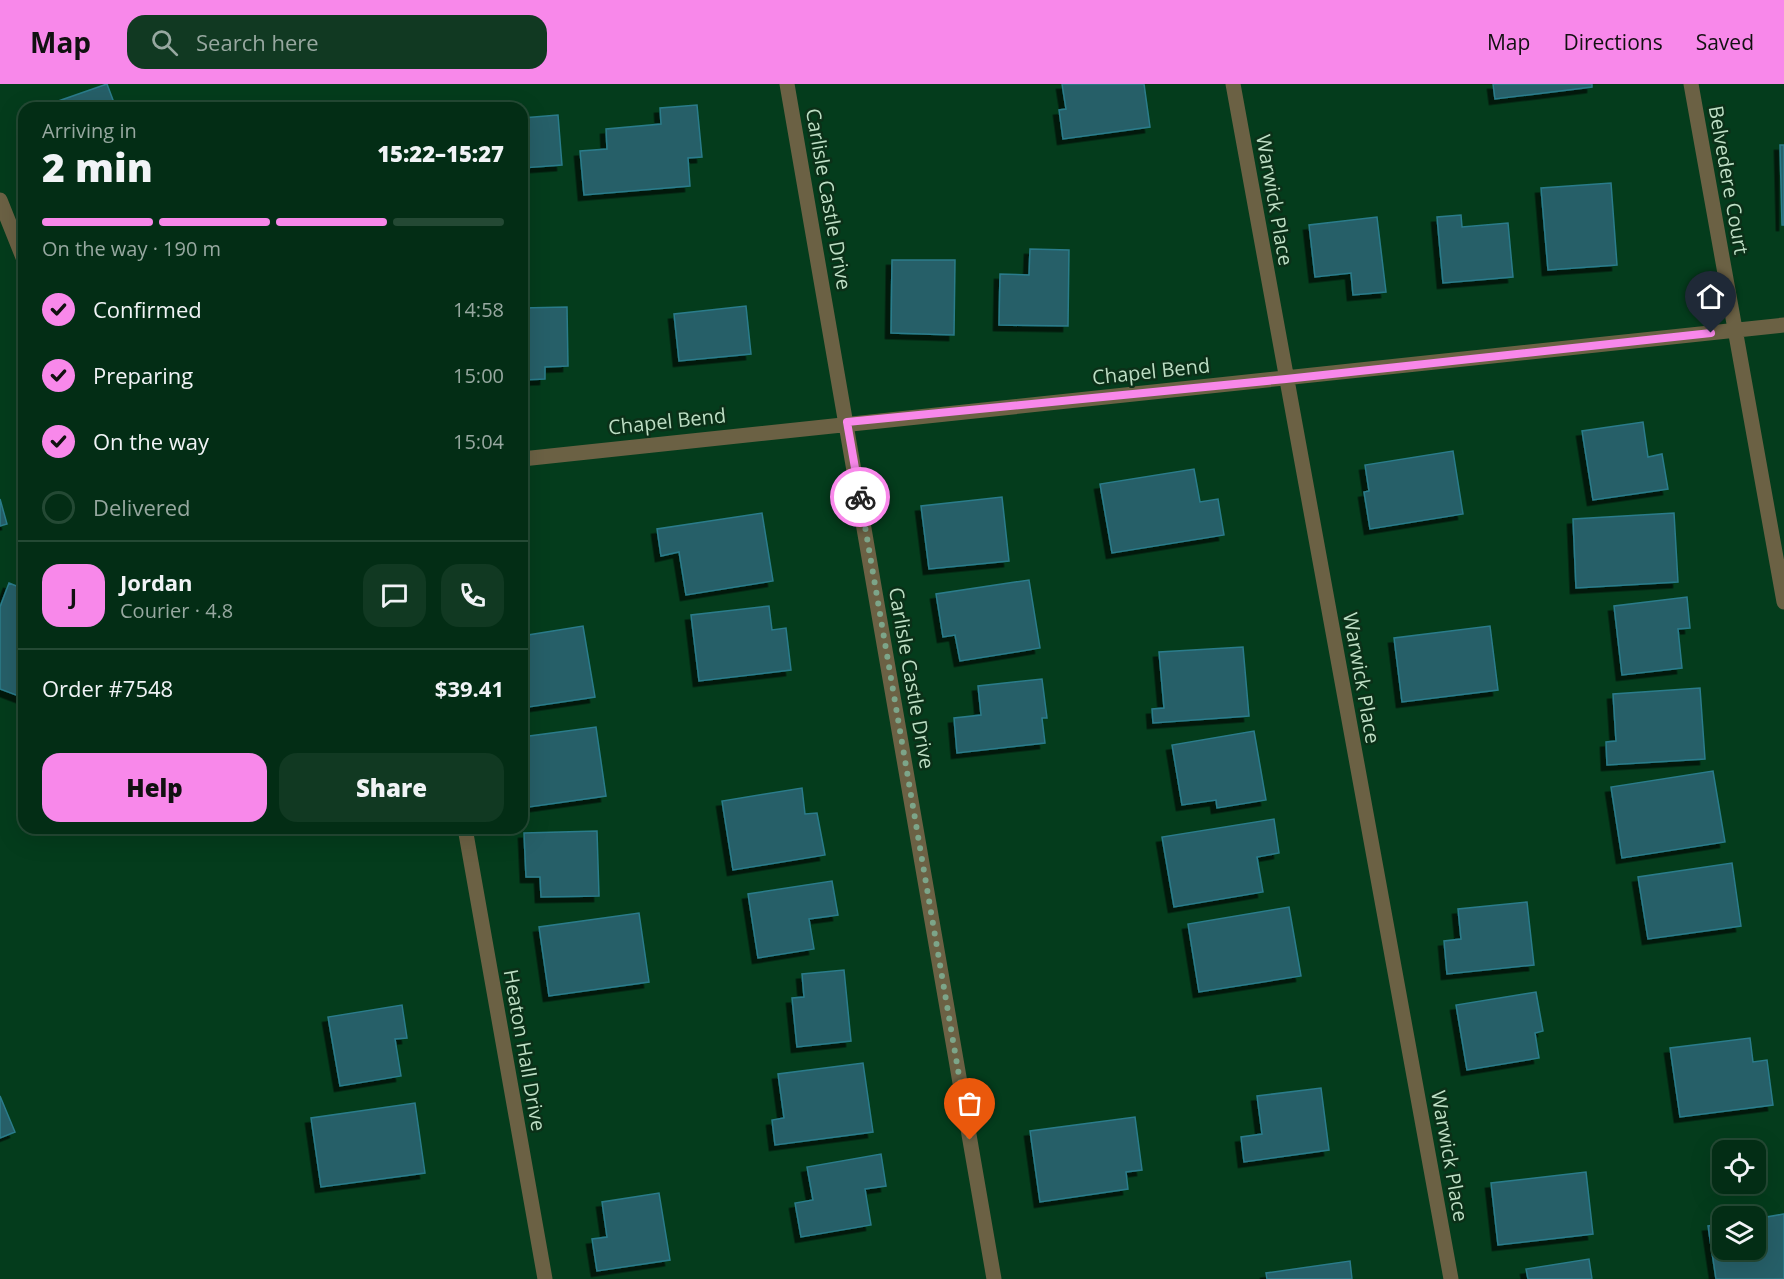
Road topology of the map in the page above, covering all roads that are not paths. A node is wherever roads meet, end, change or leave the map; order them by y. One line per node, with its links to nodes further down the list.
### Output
1 (787, 84): 9 (street, Carlisle Castle Drive)
2 (1233, 84): 8 (street, Warwick Place)
3 (1691, 84): 7 (street, Belvedere Court)
4 (0, 200): 5 (street)
5 (18, 245)
6 (1784, 325): 7 (street, Chapel Bend)
7 (1735, 330): 8 (street, Chapel Bend); 11 (street, Belvedere Court)
8 (1286, 379): 9 (street, Chapel Bend); 15 (street, Warwick Place)
9 (847, 422): 10 (street, Chapel Bend); 14 (street, Carlisle Castle Drive)
10 (528, 458)
11 (1784, 602)
12 (466, 834): 13 (street, Heaton Hall Drive)
13 (545, 1279)
14 (994, 1279)
15 (1451, 1279)

